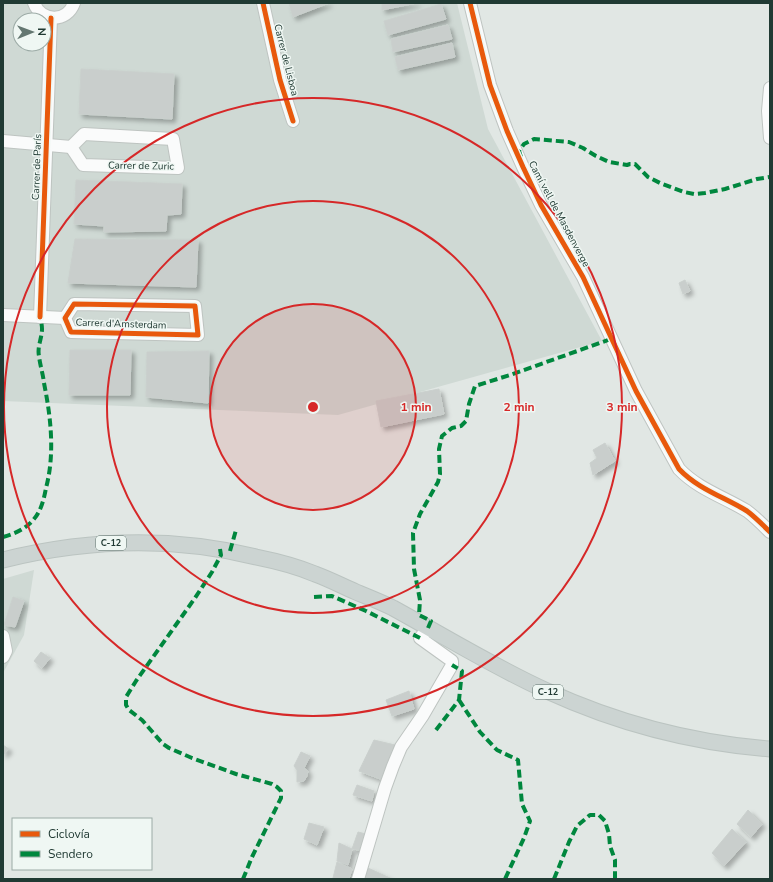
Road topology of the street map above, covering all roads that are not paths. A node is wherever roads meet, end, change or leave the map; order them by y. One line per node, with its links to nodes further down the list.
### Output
1 (80, 3): 5 (street)
2 (263, 3): 10 (street, Carrer de Lisboa)
3 (470, 3): 18 (street, Camí vell de Masdenverge)
4 (33, 4): 6 (street)
5 (72, 7): 7 (street)
6 (40, 12)
7 (52, 18)
8 (51, 52): 13 (street, Carrer de París)
9 (770, 88): 11 (street)
10 (293, 121)
11 (770, 138)
12 (3, 141): 13 (street)
13 (47, 145): 14 (street); 16 (street, Carrer de París)
14 (71, 148): 14 (street, Carrer de Zuric)
15 (3, 315): 16 (street, Carrer d'Amsterdam)
16 (40, 317): 17 (street, Carrer d'Amsterdam)
17 (65, 318): 17 (street, Carrer d'Amsterdam)
18 (770, 532)
19 (3, 560): 20 (main road, C-12)
20 (428, 628): 23 (main road, C-12); 24 (street)
21 (3, 636): 22 (street)
22 (3, 657)
23 (770, 749)
24 (358, 879)

